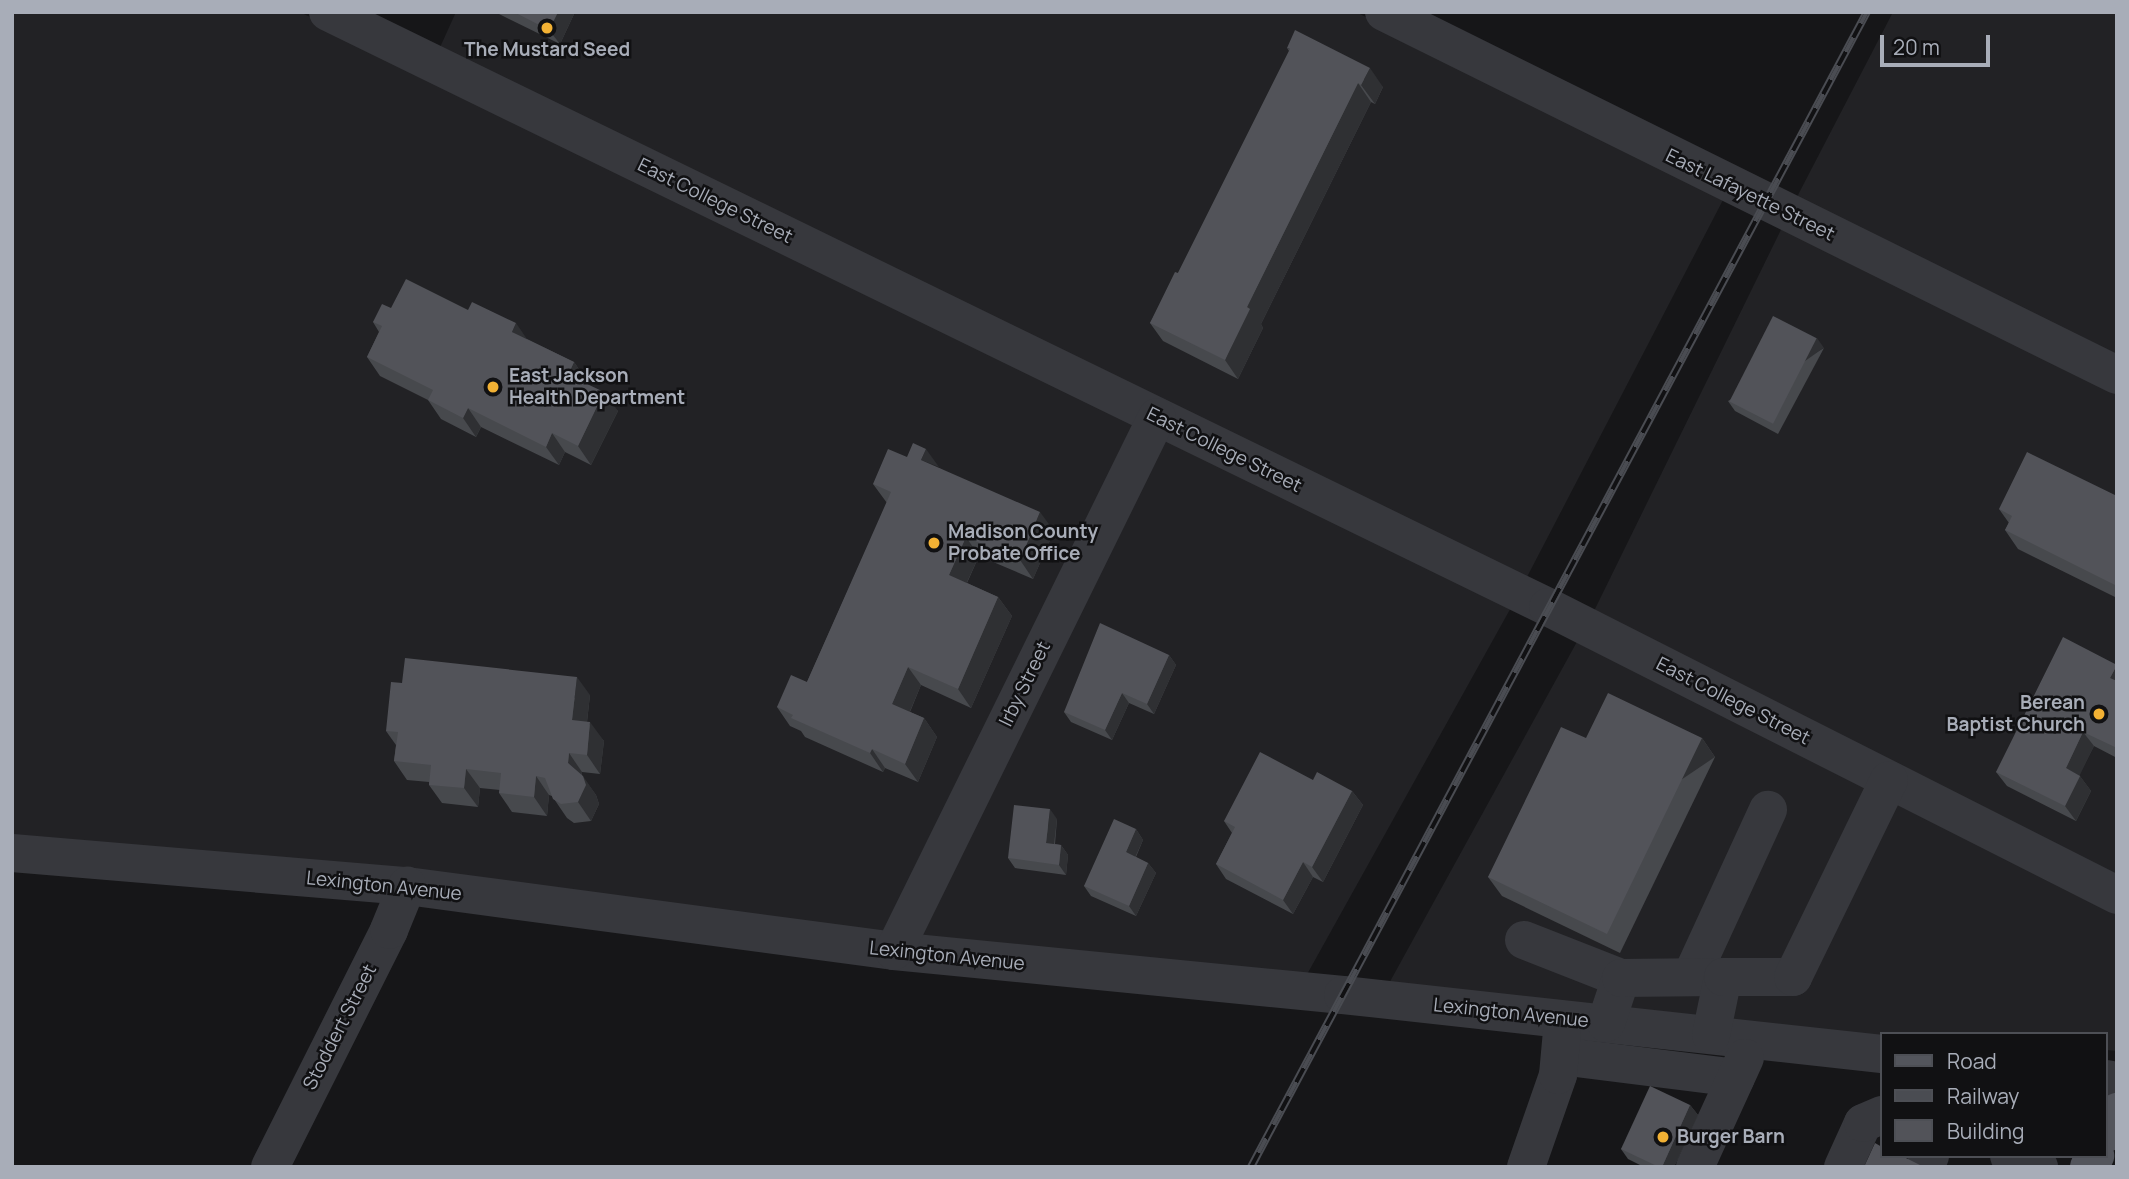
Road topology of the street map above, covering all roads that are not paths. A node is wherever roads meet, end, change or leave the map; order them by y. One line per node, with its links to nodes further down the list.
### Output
1 (1384, 12): 3 (street, East Lafayette Street)
2 (349, 17): 4 (street, East College Street)
3 (2117, 375)
4 (1157, 417): 5 (street, East College Street); 11 (street, Irby Street)
5 (1889, 780): 9 (street, East College Street); 12 (street)
6 (1768, 810): 12 (street)
7 (12, 853): 8 (street, Lexington Avenue)
8 (407, 886): 11 (street, Lexington Avenue); 25 (street, Stoddert Street)
9 (2117, 895)
10 (1524, 940): 13 (street)
11 (894, 951): 14 (street, Lexington Avenue)
12 (1708, 976): 13 (street); 16 (street)
13 (1621, 978): 15 (street)
14 (1563, 1019): 15 (street, Lexington Avenue); 19 (street)
15 (1606, 1023): 16 (street, Lexington Avenue)
16 (1711, 1035): 17 (street, Lexington Avenue)
17 (1754, 1040): 18 (street, Lexington Avenue); 20 (street)
18 (1881, 1054)
19 (1560, 1056): 20 (street); 26 (street)
20 (1736, 1078): 27 (street)
21 (2117, 1112): 23 (main road)
22 (1881, 1115): 28 (street)
23 (2108, 1129)
24 (2014, 1158): 29 (street)
25 (270, 1167)
26 (1526, 1167)
27 (1695, 1167)
28 (1843, 1167)
29 (2039, 1167)

